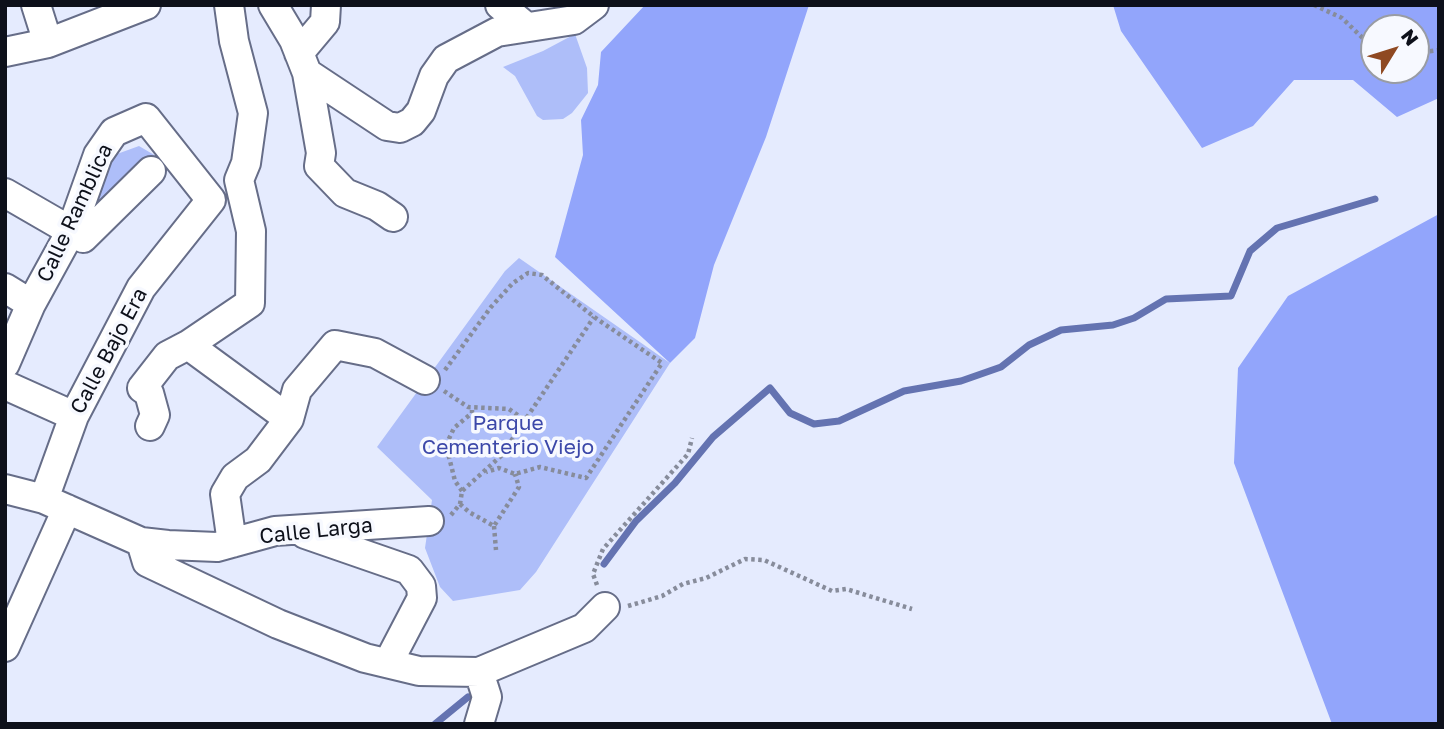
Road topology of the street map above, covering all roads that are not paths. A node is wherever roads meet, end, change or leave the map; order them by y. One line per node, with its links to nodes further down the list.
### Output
1 (36, 5): 9 (street)
2 (146, 5): 9 (street)
3 (229, 5): 19 (street)
4 (273, 5): 11 (street)
5 (326, 5): 11 (street)
6 (500, 5): 8 (street)
7 (594, 5): 8 (street)
8 (540, 18): 11 (street)
9 (48, 43): 10 (street)
10 (5, 52)
11 (303, 63): 15 (street)
12 (146, 118): 16 (street, Calle Ramblica); 23 (street, Calle Bajo Era)
13 (151, 172): 16 (street)
14 (5, 193): 16 (street)
15 (393, 217)
16 (71, 230): 18 (street, Calle Ramblica)
17 (5, 288): 18 (street)
18 (31, 304): 20 (street, Calle Ramblica)
19 (188, 345): 24 (street); 25 (street)
20 (5, 364)
21 (430, 382): 24 (street)
22 (5, 385): 23 (street)
23 (74, 416): 27 (street, Calle Bajo Era)
24 (289, 419): 31 (street)
25 (150, 426)
26 (5, 489): 27 (street, Calle Larga)
27 (55, 504): 30 (street, Calle Larga); 33 (street, Calle Bajo Era)
28 (429, 521): 29 (street, Calle Larga)
29 (299, 532): 31 (street, Calle Larga); 34 (street)
30 (141, 542): 31 (street, Calle Larga); 34 (street)
31 (232, 543)
32 (605, 607): 35 (street)
33 (5, 647)
34 (388, 663): 35 (street)
35 (479, 672): 36 (street)
36 (479, 724)

